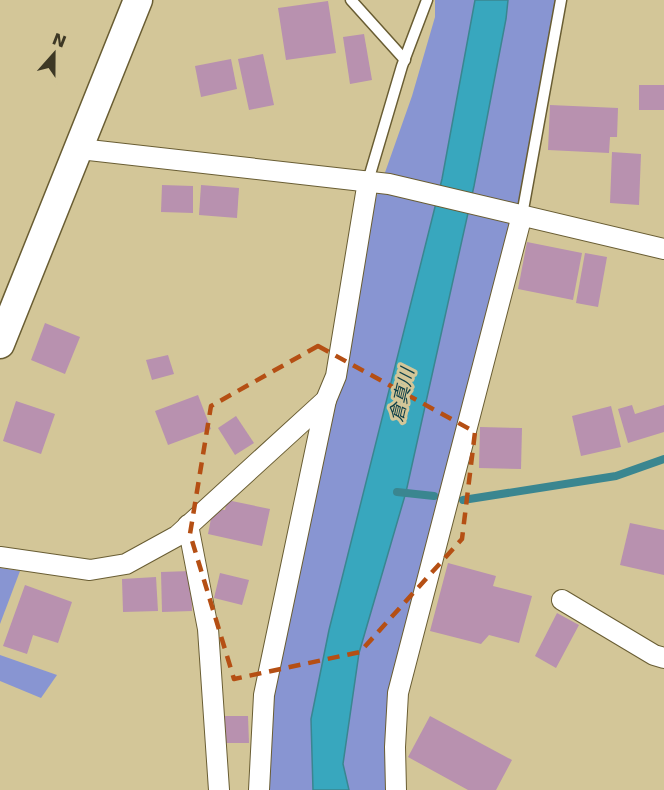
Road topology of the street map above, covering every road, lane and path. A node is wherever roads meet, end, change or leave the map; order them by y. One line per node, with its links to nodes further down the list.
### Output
1 (138, 0): 6 (street)
2 (351, 0): 5 (lane)
3 (427, 0): 5 (lane)
4 (561, 0): 8 (lane)
5 (405, 60): 7 (lane)
6 (80, 148): 7 (street); 10 (street)
7 (368, 181): 8 (street); 11 (street)
8 (518, 214): 9 (street); 18 (street)
9 (664, 249)
10 (0, 344)
11 (326, 400): 12 (street); 17 (street)
12 (188, 525): 13 (street); 16 (street)
13 (0, 556)
14 (562, 600): 15 (street)
15 (664, 658)
16 (219, 790)
17 (259, 790)
18 (396, 790)

